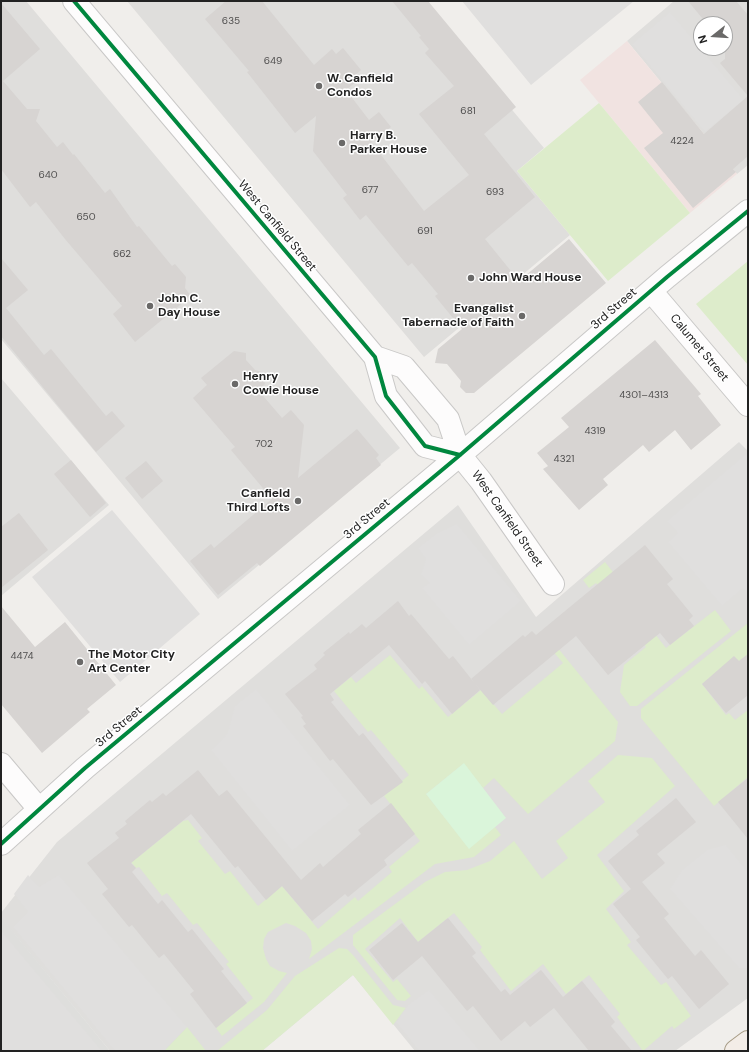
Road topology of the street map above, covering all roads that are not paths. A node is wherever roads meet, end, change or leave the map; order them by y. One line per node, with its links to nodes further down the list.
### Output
1 (74, 1): 4 (street, West Canfield Street)
2 (748, 211): 3 (street, 3rd Street)
3 (651, 291): 5 (street, Calumet Street); 6 (street, 3rd Street)
4 (375, 357): 6 (street, West Canfield Street); 6 (street, West Canfield Street)
5 (748, 405)
6 (460, 455): 7 (street, West Canfield Street); 9 (street, 3rd Street)
7 (553, 584)
8 (1, 764): 9 (street)
9 (39, 809): 10 (street, 3rd Street)
10 (1, 844)
11 (748, 1042): 12 (main road)
12 (736, 1051)

